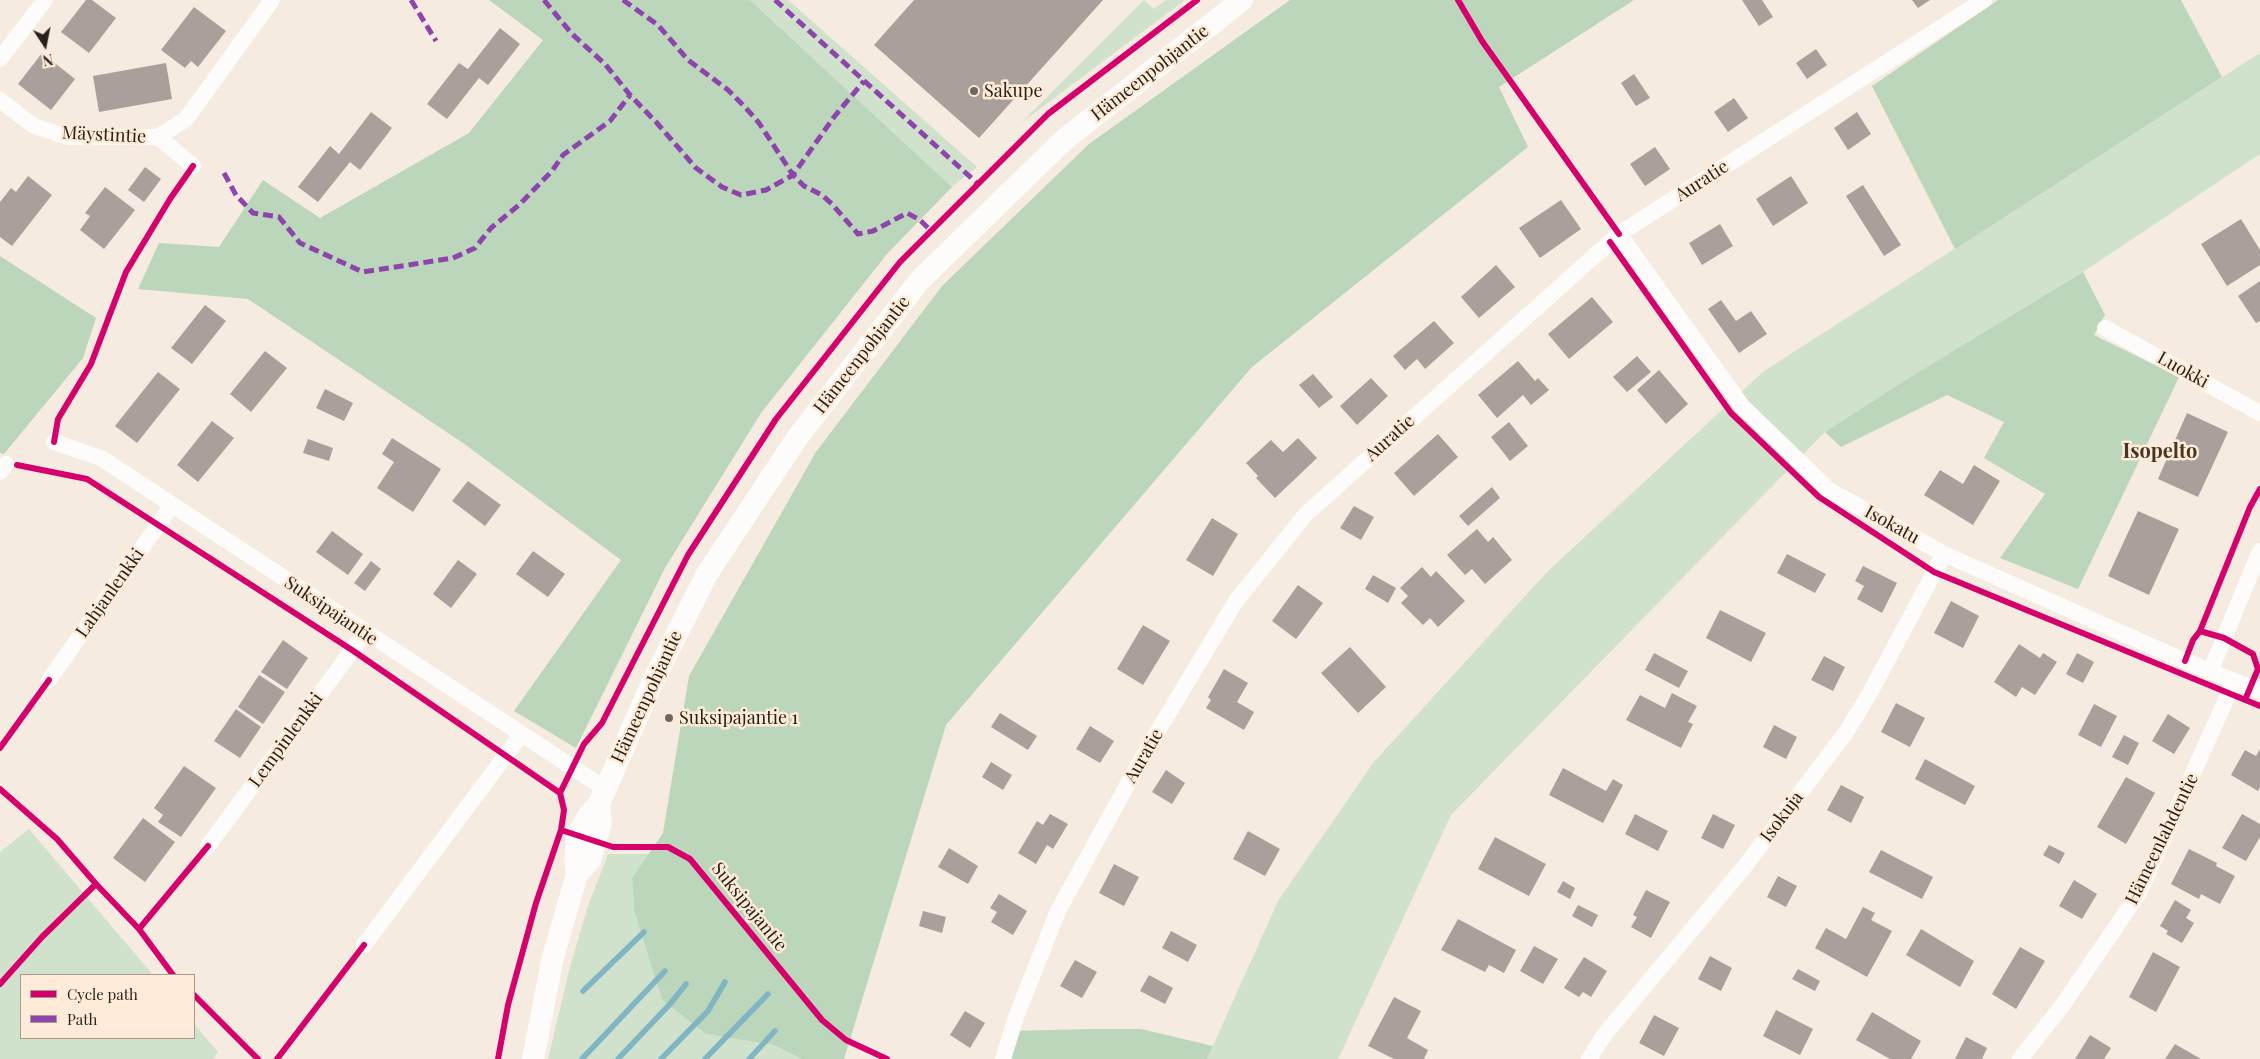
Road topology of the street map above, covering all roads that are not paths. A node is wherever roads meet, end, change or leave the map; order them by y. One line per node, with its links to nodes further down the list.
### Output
1 (45, 0): 5 (street)
2 (272, 0): 7 (street, Mäystintie)
3 (1242, 0): 22 (main road, Hämeenpohjantie)
4 (1984, 0): 9 (street, Auratie)
5 (0, 59)
6 (0, 100): 7 (street, Mäystintie)
7 (158, 137): 8 (street)
8 (193, 166)
9 (1619, 234): 15 (street, Isokatu); 26 (street, Auratie)
10 (2105, 328): 11 (street, Luokki)
11 (2260, 412)
12 (54, 442): 13 (street, Suksipajantie)
13 (172, 505): 16 (street, Suksipajantie); 18 (street, Lahjanlenkki)
14 (2260, 551): 17 (street)
15 (1944, 554): 17 (street, Isokatu); 27 (street, Isokuja)
16 (364, 633): 21 (street, Suksipajantie); 23 (street, Lempinlenkki)
17 (2210, 672): 19 (street, Isokatu)
18 (49, 680)
19 (2234, 682): 20 (street, Isokatu); 28 (street, Hämeenlahdentie)
20 (2260, 691)
21 (521, 735): 22 (street, Suksipajantie); 24 (street)
22 (601, 796): 25 (main road, Hämeenpohjantie)
23 (208, 846)
24 (364, 945)
25 (534, 1059)
26 (1003, 1059)
27 (1589, 1059)
28 (2020, 1059)

